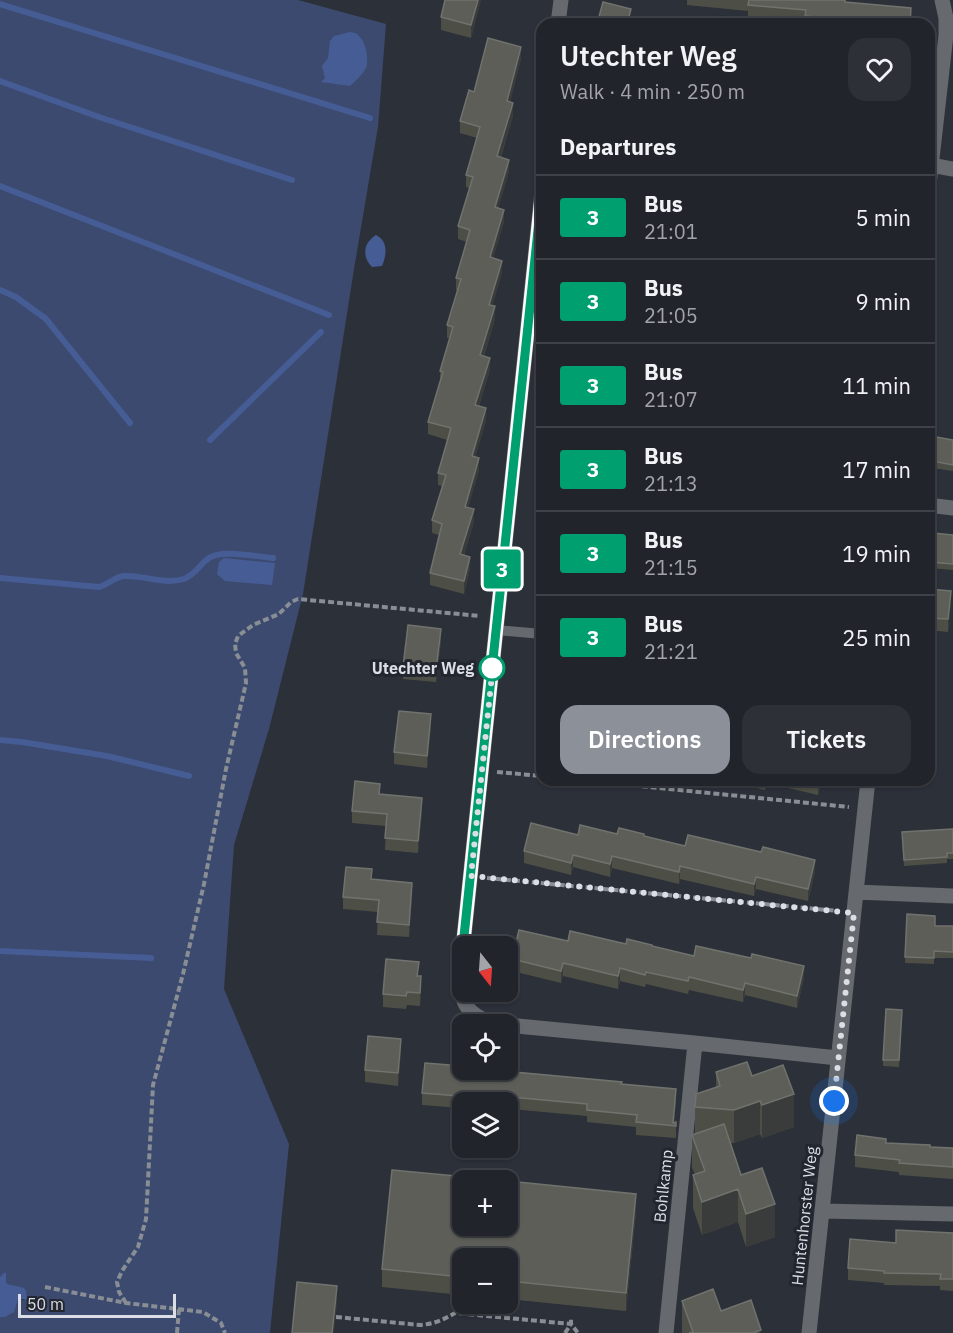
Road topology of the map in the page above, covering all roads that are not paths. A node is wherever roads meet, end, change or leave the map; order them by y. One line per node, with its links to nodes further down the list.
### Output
1 (561, 0): 3 (street)
2 (942, 0): 4 (street)
3 (559, 18)
4 (935, 128)
5 (935, 166): 6 (street)
6 (953, 169)
7 (536, 249): 10 (street)
8 (935, 506): 9 (street)
9 (953, 508)
10 (497, 624): 11 (lane); 15 (street)
11 (536, 633)
12 (867, 786): 13 (street, Huntenhorster Weg)
13 (856, 892): 14 (street); 18 (street, Huntenhorster Weg)
14 (953, 896)
15 (465, 936)
16 (518, 1026): 17 (street)
17 (695, 1042): 18 (street); 21 (street, Bohlkamp)
18 (838, 1058): 19 (street, Huntenhorster Weg)
19 (823, 1211): 20 (street); 22 (street, Huntenhorster Weg)
20 (953, 1214)
21 (666, 1333)
22 (809, 1333)

